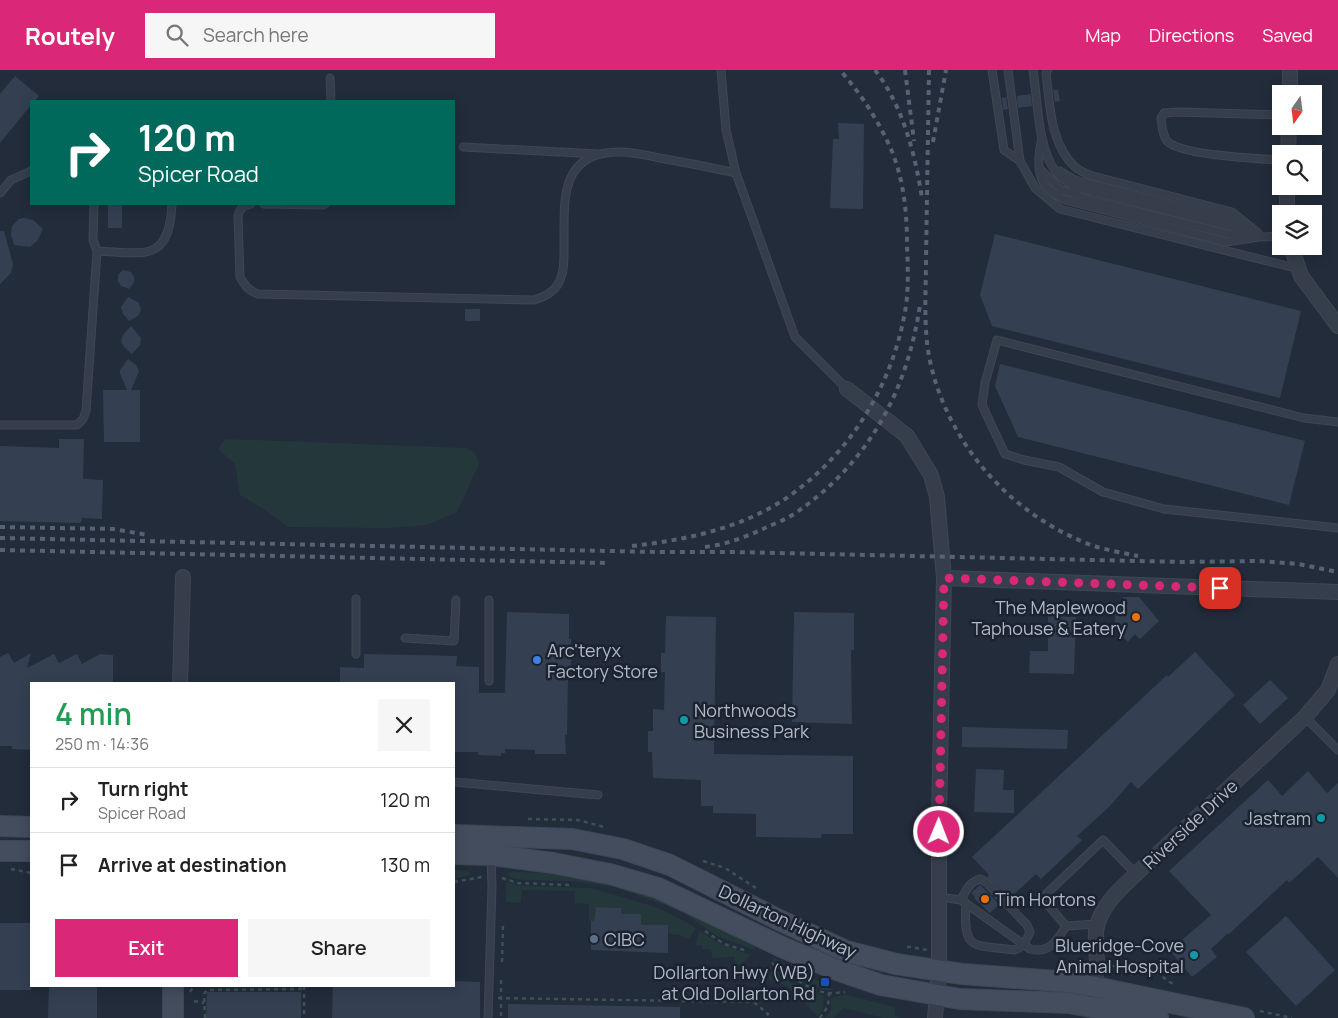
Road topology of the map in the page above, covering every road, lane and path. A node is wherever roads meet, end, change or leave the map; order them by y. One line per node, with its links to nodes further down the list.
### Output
1 (721, 70): 17 (lane)
2 (992, 70): 15 (lane)
3 (1008, 70): 15 (lane)
4 (1033, 70): 11 (lane)
5 (1048, 70): 23 (lane)
6 (1290, 70): 8 (street)
7 (330, 78): 9 (lane)
8 (1290, 85)
9 (331, 100)
10 (1272, 115): 14 (lane)
11 (1042, 138): 23 (lane); 23 (lane)
12 (463, 147): 13 (lane)
13 (599, 154): 17 (lane); 21 (lane)
14 (1272, 159)
15 (1020, 160): 26 (lane)
16 (30, 171): 18 (lane)
17 (736, 172): 28 (lane)
18 (0, 193)
19 (94, 205): 24 (lane)
20 (172, 205): 24 (lane)
21 (248, 205)
22 (1272, 236): 23 (lane)
23 (1263, 237)
24 (97, 251): 30 (lane)
25 (1294, 255): 26 (street)
26 (1299, 269): 27 (street)
27 (1338, 326)
28 (847, 388): 33 (street)
29 (1338, 422): 31 (lane)
30 (0, 425)
31 (1338, 528)
32 (183, 577): 42 (street)
33 (944, 578): 34 (street); 59 (street)
34 (1338, 592)
35 (356, 599): 39 (lane)
36 (456, 600): 38 (lane)
37 (489, 600): 41 (lane)
38 (405, 638)
39 (356, 654)
40 (1338, 664): 43 (street, Riverside Drive)
41 (489, 681)
42 (180, 682)
43 (1305, 717): 44 (lane); 55 (street, Riverside Drive)
44 (1338, 750)
45 (455, 782): 46 (lane)
46 (598, 795)
47 (0, 826): 48 (main road)
48 (30, 827)
49 (455, 835): 50 (main road, Dollarton Highway)
50 (491, 845): 52 (main road, Dollarton Highway); 56 (lane); 69 (main road, Dollarton Highway); 78 (main road, Dollarton Highway)
51 (30, 851): 53 (main road)
52 (455, 854)
53 (2, 860): 54 (path)
54 (30, 873)
55 (1136, 874): 61 (street, Riverside Drive); 62 (lane)
56 (491, 877): 57 (path); 58 (path); 87 (lane)
57 (455, 882)
58 (577, 885)
59 (939, 897): 60 (lane); 69 (street)
60 (963, 902): 64 (lane); 64 (lane); 64 (lane)
61 (1097, 924): 62 (lane); 79 (street)
62 (1066, 926): 64 (lane)
63 (700, 927): 65 (path)
64 (1023, 944)
65 (748, 951)
66 (767, 960): 67 (path)
67 (772, 963): 71 (path); 77 (path)
68 (1124, 967): 72 (path)
69 (939, 971): 78 (street); 79 (main road, Dollarton Highway)
70 (501, 980): 81 (path)
71 (761, 985)
72 (1174, 985)
73 (173, 987): 84 (main road)
74 (294, 988): 75 (path); 83 (path)
75 (304, 988): 86 (path)
76 (848, 991): 77 (path)
77 (829, 993): 90 (path)
78 (938, 996): 79 (main road, Dollarton Highway); 91 (street)
79 (1094, 997): 92 (main road, Dollarton Highway); 93 (main road, Dollarton Highway)
80 (497, 998): 81 (path)
81 (501, 998): 88 (path); 89 (path)
82 (194, 1002): 83 (path)
83 (204, 1003): 85 (path)
84 (173, 1018)
85 (205, 1018)
86 (304, 1018)
87 (488, 1018)
88 (501, 1018)
89 (765, 1018)
90 (820, 1018)
91 (935, 1018)
92 (1158, 1018)
93 (1244, 1018)

